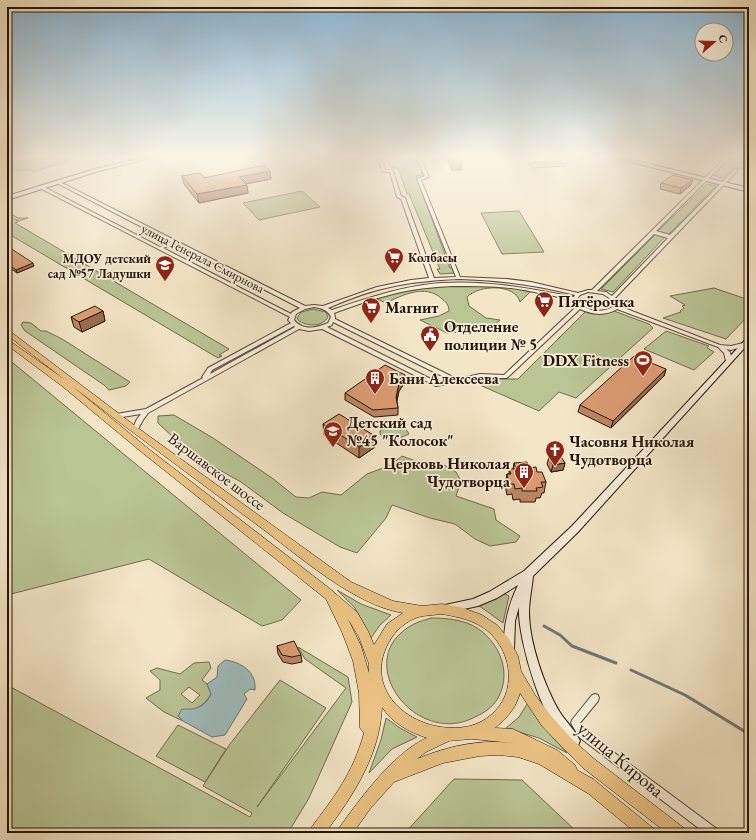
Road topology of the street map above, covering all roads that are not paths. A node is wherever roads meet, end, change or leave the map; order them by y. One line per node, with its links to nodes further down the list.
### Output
1 (59, 196): 10 (street, улица Генерала Смирнова)
2 (85, 196): 9 (street, улица Генерала Смирнова)
3 (399, 196): 13 (street)
4 (426, 196): 11 (street)
5 (689, 196): 7 (street)
6 (711, 196): 8 (street)
7 (653, 232): 8 (street); 17 (street)
8 (671, 237): 19 (street)
9 (174, 242): 10 (street); 22 (street, улица Генерала Смирнова)
10 (160, 248): 25 (street, улица Генерала Смирнова)
11 (458, 277): 12 (street); 13 (street)
12 (481, 278): 15 (street); 18 (street)
13 (432, 279): 14 (street)
14 (410, 282): 16 (street); 23 (street)
15 (482, 283): 16 (street); 18 (street)
16 (414, 287): 24 (street)
17 (594, 291): 18 (street); 19 (street)
18 (577, 296): 20 (street)
19 (613, 297): 21 (street)
20 (580, 306): 21 (street); 35 (street)
21 (617, 306): 33 (street)
22 (304, 308): 23 (street); 25 (street)
23 (323, 308): 24 (street)
24 (331, 312): 26 (street)
25 (291, 316): 27 (street)
26 (333, 320): 28 (street); 35 (street)
27 (295, 325): 28 (street); 36 (street)
28 (323, 327): 35 (street)
29 (7, 331): 37 (main road, Варшавское шоссе)
30 (749, 339): 32 (main road)
31 (7, 341): 40 (main road, Варшавское шоссе)
32 (744, 345): 33 (street); 34 (main road)
33 (719, 346): 34 (street)
34 (729, 361): 39 (main road)
35 (455, 380)
36 (148, 411): 37 (street); 38 (street)
37 (116, 416): 38 (main road, Варшавское шоссе)
38 (135, 430): 42 (main road, Варшавское шоссе)
39 (528, 574): 41 (main road); 43 (main road); 52 (main road)
40 (325, 591): 44 (main road, Варшавское шоссе); 49 (main road)
41 (445, 609): 42 (main road); 43 (main road)
42 (422, 611): 44 (main road)
43 (510, 650): 45 (main road)
44 (376, 669): 48 (main road); 49 (main road)
45 (515, 672): 47 (main road); 52 (main road, улица Кирова)
46 (596, 698): 57 (street)
47 (471, 733): 48 (main road); 51 (main road)
48 (446, 736): 50 (main road)
49 (367, 743): 53 (main road)
50 (390, 777): 51 (main road); 54 (main road)
51 (592, 788): 55 (main road)
52 (660, 818): 56 (main road, улица Кирова)
53 (316, 833)
54 (344, 833)
55 (648, 833)
56 (679, 833)
57 (713, 833)

